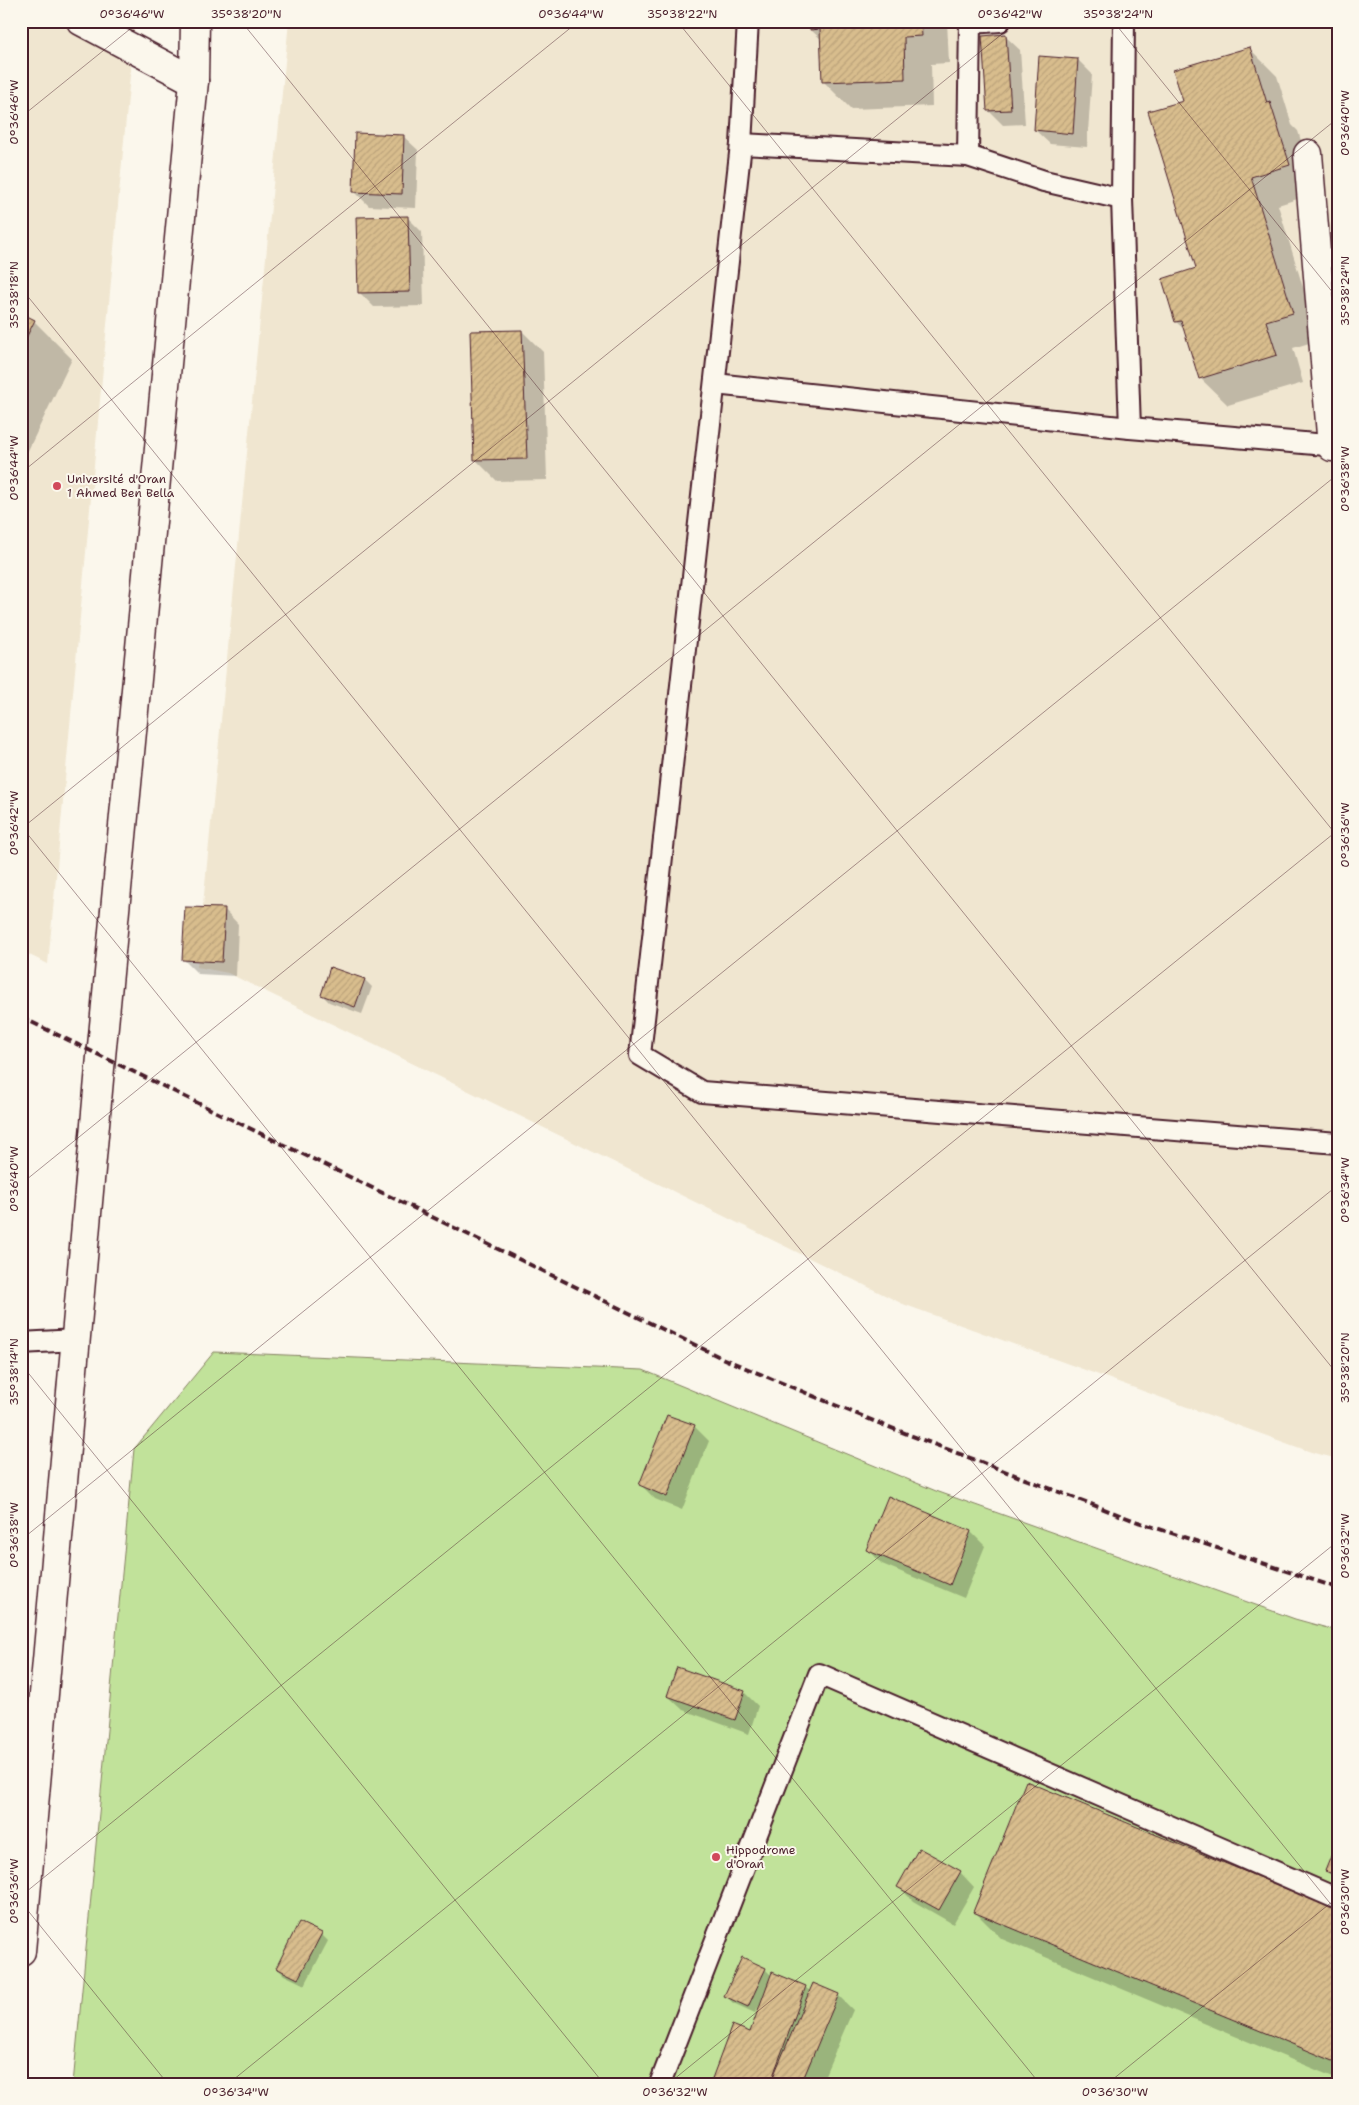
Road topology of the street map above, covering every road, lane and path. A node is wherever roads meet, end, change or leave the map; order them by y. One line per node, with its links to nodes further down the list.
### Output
1 (81, 21): 7 (main road)
2 (195, 21): 7 (main road)
3 (748, 21): 8 (lane)
4 (1000, 21): 6 (lane)
5 (1124, 21): 11 (lane)
6 (970, 22): 10 (lane)
7 (194, 81): 16 (main road)
8 (742, 144): 10 (lane); 12 (lane)
9 (1308, 154): 14 (main road)
10 (968, 156): 11 (lane)
11 (1122, 199): 13 (lane)
12 (716, 384): 13 (lane); 15 (lane)
13 (1130, 428): 14 (lane)
14 (1335, 446)
15 (1338, 1143)
16 (76, 1340): 17 (lane); 19 (main road)
17 (21, 1343)
18 (1338, 1899): 20 (lane)
19 (21, 1951)
20 (660, 2084)

